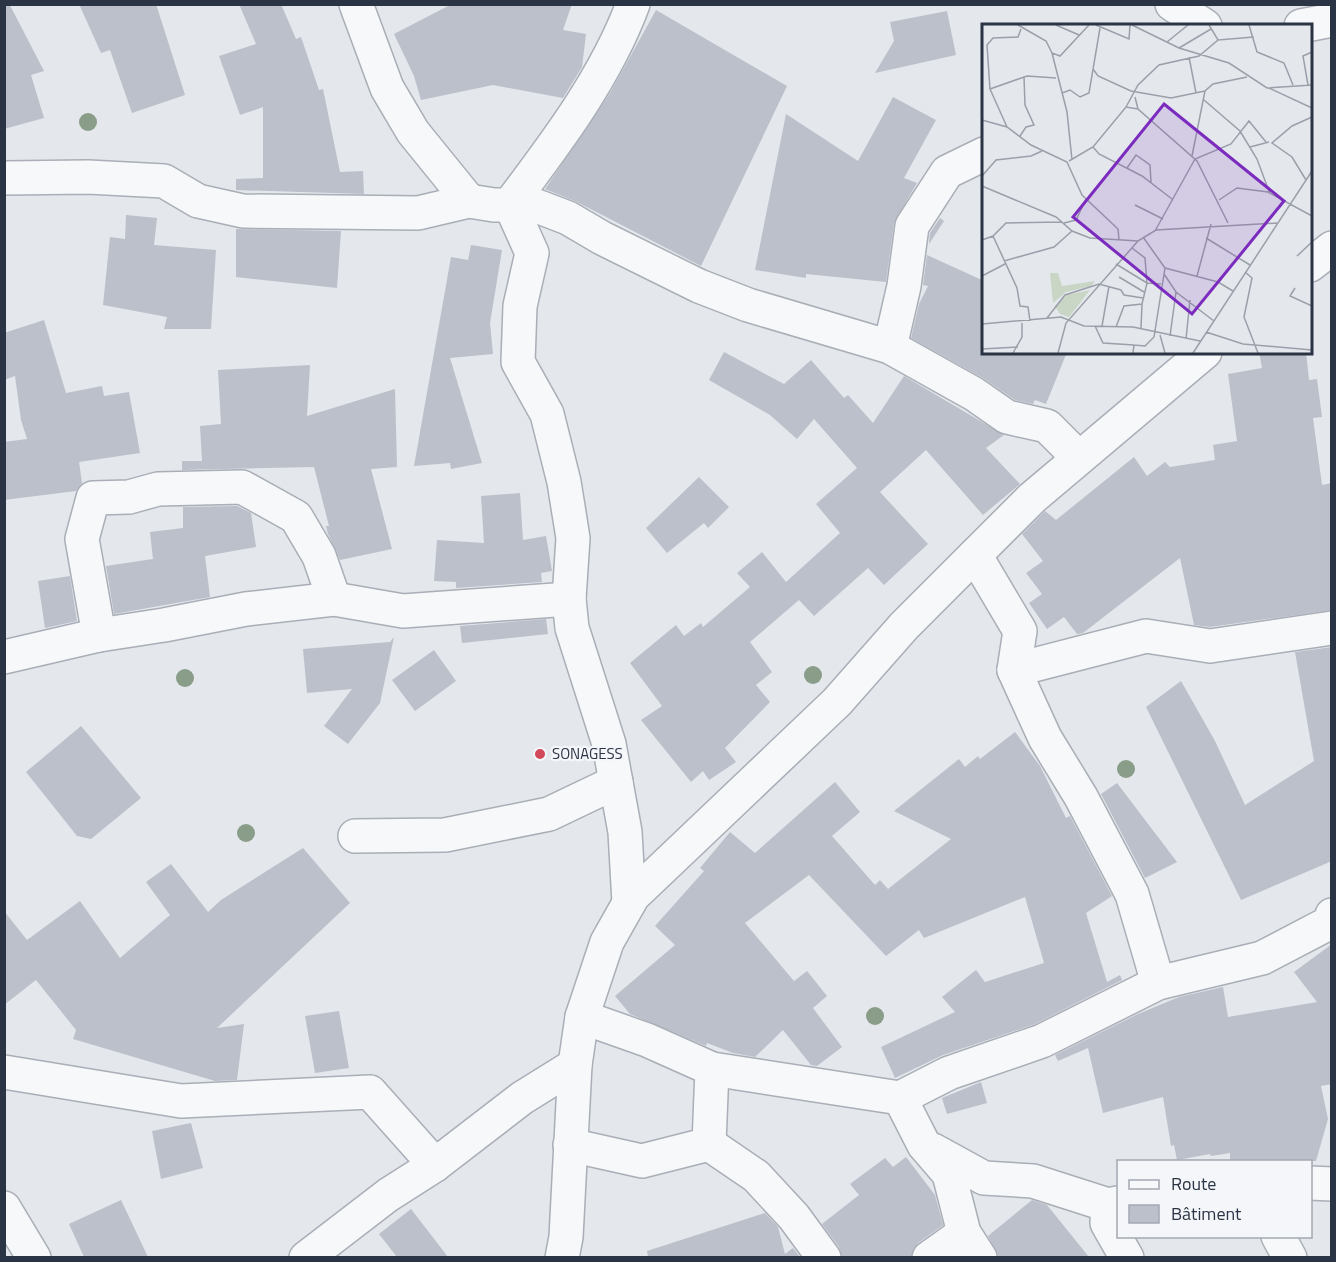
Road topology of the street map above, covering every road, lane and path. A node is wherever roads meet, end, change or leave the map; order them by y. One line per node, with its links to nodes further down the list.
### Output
1 (357, 4): 9 (street)
2 (633, 4): 10 (street)
3 (1172, 4): 5 (street)
4 (1332, 20): 6 (street)
5 (1202, 24)
6 (1311, 24)
7 (982, 155): 13 (street)
8 (4, 178): 9 (street)
9 (469, 201): 10 (street)
10 (510, 204): 13 (street); 18 (street)
11 (1332, 249): 12 (street)
12 (1312, 264)
13 (890, 347): 15 (street)
14 (1203, 354): 15 (street)
15 (1078, 457): 16 (street)
16 (975, 555): 22 (street); 25 (street)
17 (334, 599): 18 (street); 20 (street); 20 (street)
18 (569, 599): 23 (street)
19 (1332, 628): 22 (street)
20 (99, 635): 21 (street)
21 (4, 657)
22 (1014, 670): 27 (street)
23 (616, 782): 24 (street); 25 (street)
24 (355, 836)
25 (629, 903): 28 (street)
26 (1332, 915): 27 (street)
27 (1158, 983): 32 (street)
28 (582, 1017): 29 (street); 30 (street)
29 (575, 1065): 34 (street); 36 (street)
30 (712, 1069): 32 (street); 33 (street)
31 (4, 1072): 36 (street)
32 (900, 1098): 35 (street)
33 (710, 1144): 34 (street); 46 (street)
34 (570, 1145): 45 (street)
35 (924, 1145): 39 (street); 42 (street)
36 (435, 1165): 44 (street)
37 (1312, 1183): 38 (street)
38 (1332, 1184)
39 (1113, 1204): 48 (street)
40 (4, 1208): 43 (street)
41 (1279, 1238): 49 (street)
42 (972, 1245): 47 (street)
43 (34, 1257)
44 (306, 1257)
45 (562, 1257)
46 (824, 1257)
47 (929, 1257)
48 (1127, 1257)
49 (1290, 1257)

